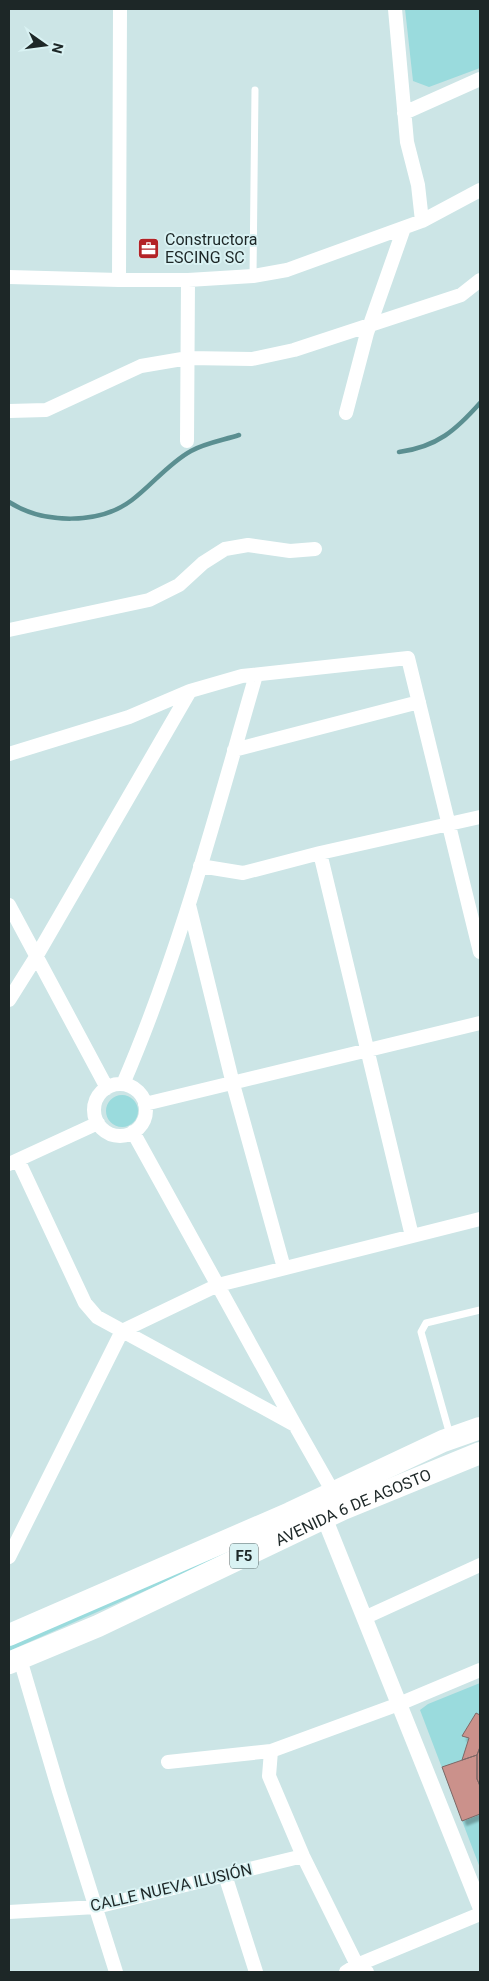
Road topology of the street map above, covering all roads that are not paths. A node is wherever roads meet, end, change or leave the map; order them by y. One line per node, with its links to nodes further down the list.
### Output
1 (120, 9): 11 (street)
2 (395, 9): 5 (street)
3 (480, 79): 5 (street)
4 (255, 90): 9 (lane)
5 (404, 113): 7 (street)
6 (480, 190): 7 (street)
7 (422, 222): 8 (street)
8 (404, 228): 9 (street); 14 (street)
9 (253, 276): 12 (street)
10 (9, 277): 11 (street)
11 (119, 280): 12 (street)
12 (188, 280): 15 (street)
13 (480, 280): 14 (street)
14 (370, 326): 15 (street); 17 (street)
15 (188, 358): 16 (street); 18 (street)
16 (9, 411)
17 (346, 413)
18 (187, 441)
19 (315, 549): 20 (street)
20 (9, 630)
21 (256, 675): 22 (street); 23 (street); 24 (street)
22 (190, 691): 25 (street); 33 (street)
23 (419, 702): 24 (street); 27 (street)
24 (234, 750): 29 (street)
25 (9, 754)
26 (480, 817): 27 (street)
27 (449, 825): 28 (street); 32 (street)
28 (320, 852): 29 (street); 36 (street)
29 (200, 866): 30 (street)
30 (189, 905): 37 (street); 38 (street)
31 (9, 906): 33 (street)
32 (480, 952)
33 (36, 957): 34 (street); 39 (street)
34 (11, 994)
35 (480, 1023): 36 (street)
36 (368, 1051): 38 (street); 45 (street)
37 (122, 1084): 39 (street); 40 (street)
38 (233, 1084): 40 (street); 46 (street)
39 (107, 1088): 41 (street)
40 (145, 1104): 42 (street)
41 (98, 1123): 42 (street); 43 (street)
42 (133, 1132): 47 (street)
43 (14, 1162): 49 (street)
44 (480, 1218): 45 (street)
45 (412, 1236): 46 (street)
46 (284, 1268): 47 (street)
47 (218, 1285): 49 (street); 50 (street)
48 (480, 1310): 52 (lane)
49 (122, 1332): 50 (street); 55 (street)
50 (295, 1425): 54 (street)
51 (480, 1428): 52 (highway, AVENIDA 6 DE AGOSTO / F5)
52 (451, 1438): 54 (highway, AVENIDA 6 DE AGOSTO / F5)
53 (480, 1452): 54 (highway, AVENIDA 6 DE AGOSTO / F5)
54 (334, 1506): 57 (street); 58 (highway, AVENIDA 6 DE AGOSTO / F5); 59 (highway, AVENIDA 6 DE AGOSTO / F5)
55 (9, 1557)
56 (480, 1565): 57 (street)
57 (364, 1618): 61 (street)
58 (9, 1635)
59 (15, 1661): 66 (street)
60 (480, 1670): 61 (street)
61 (399, 1704): 62 (street); 67 (street)
62 (271, 1751): 63 (street); 64 (street)
63 (168, 1762)
64 (303, 1856): 65 (street, CALLE NUEVA ILUSIÓN); 70 (street)
65 (225, 1875): 66 (street, CALLE NUEVA ILUSIÓN); 72 (street)
66 (96, 1906): 68 (street, CALLE NUEVA ILUSIÓN); 71 (street)
67 (480, 1906)
68 (9, 1912)
69 (480, 1914): 70 (street)
70 (356, 1970)
71 (116, 1972)
72 (256, 1972)

